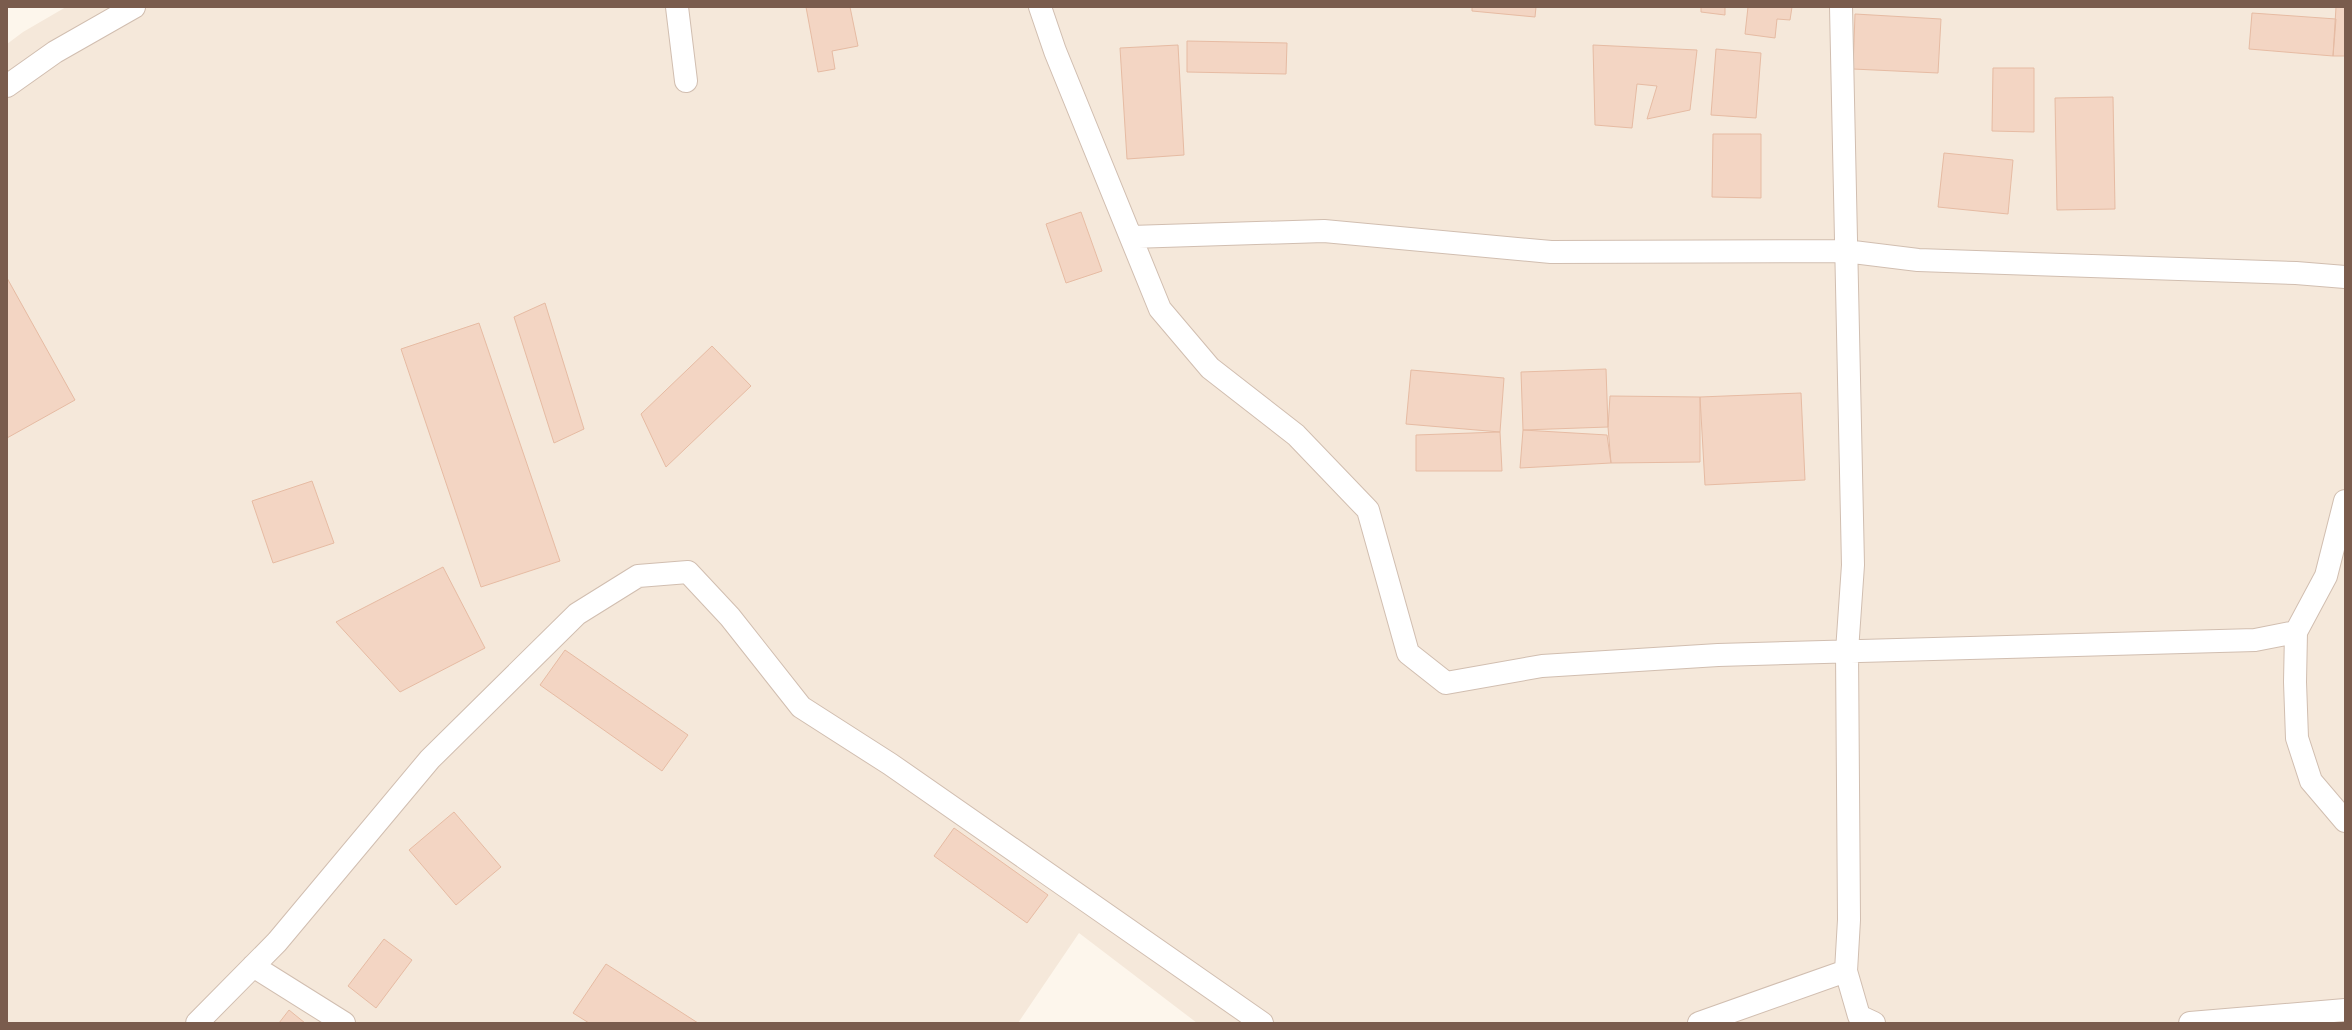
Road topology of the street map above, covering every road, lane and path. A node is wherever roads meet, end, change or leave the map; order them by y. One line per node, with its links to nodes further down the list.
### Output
1 (134, 7): 6 (street)
2 (677, 7): 5 (street)
3 (1040, 7): 7 (street)
4 (1841, 7): 8 (street)
5 (686, 81)
6 (7, 86)
7 (1131, 237): 8 (street); 12 (street)
8 (1845, 251): 9 (street); 12 (street)
9 (2345, 277)
10 (2345, 501): 11 (street)
11 (2296, 632): 12 (street); 13 (street)
12 (1847, 651): 15 (street)
13 (2345, 821)
14 (253, 966): 17 (street); 18 (street); 19 (street)
15 (1846, 971): 20 (street); 21 (street)
16 (2345, 1010): 22 (street)
17 (197, 1023)
18 (344, 1023)
19 (1262, 1023)
20 (1699, 1023)
21 (1874, 1023)
22 (2190, 1023)

